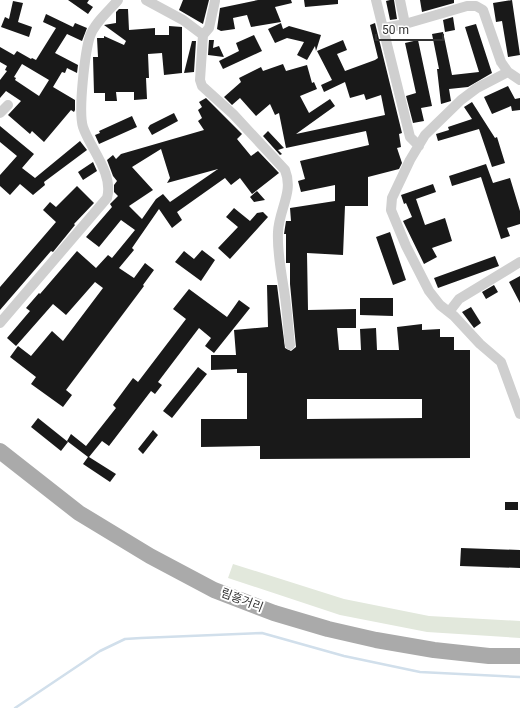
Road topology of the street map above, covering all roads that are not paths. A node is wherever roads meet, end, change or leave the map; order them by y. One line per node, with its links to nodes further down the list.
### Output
1 (118, 0): 16 (street)
2 (146, 0): 8 (street)
3 (376, 0): 7 (street)
4 (400, 0): 6 (street)
5 (215, 1): 8 (street)
6 (405, 24): 7 (street); 9 (street)
7 (384, 28): 13 (street)
8 (203, 35): 17 (street)
9 (508, 72): 10 (street); 13 (street)
10 (520, 80)
11 (8, 105): 12 (street)
12 (0, 113)
13 (419, 146): 15 (street)
14 (520, 262): 15 (street)
15 (449, 312): 18 (street)
16 (0, 323)
17 (290, 345)
18 (520, 414)
19 (0, 451): 21 (main road, 림흥거리)
20 (0, 465): 22 (main road, 림흥거리)
21 (520, 656)
22 (520, 666)

